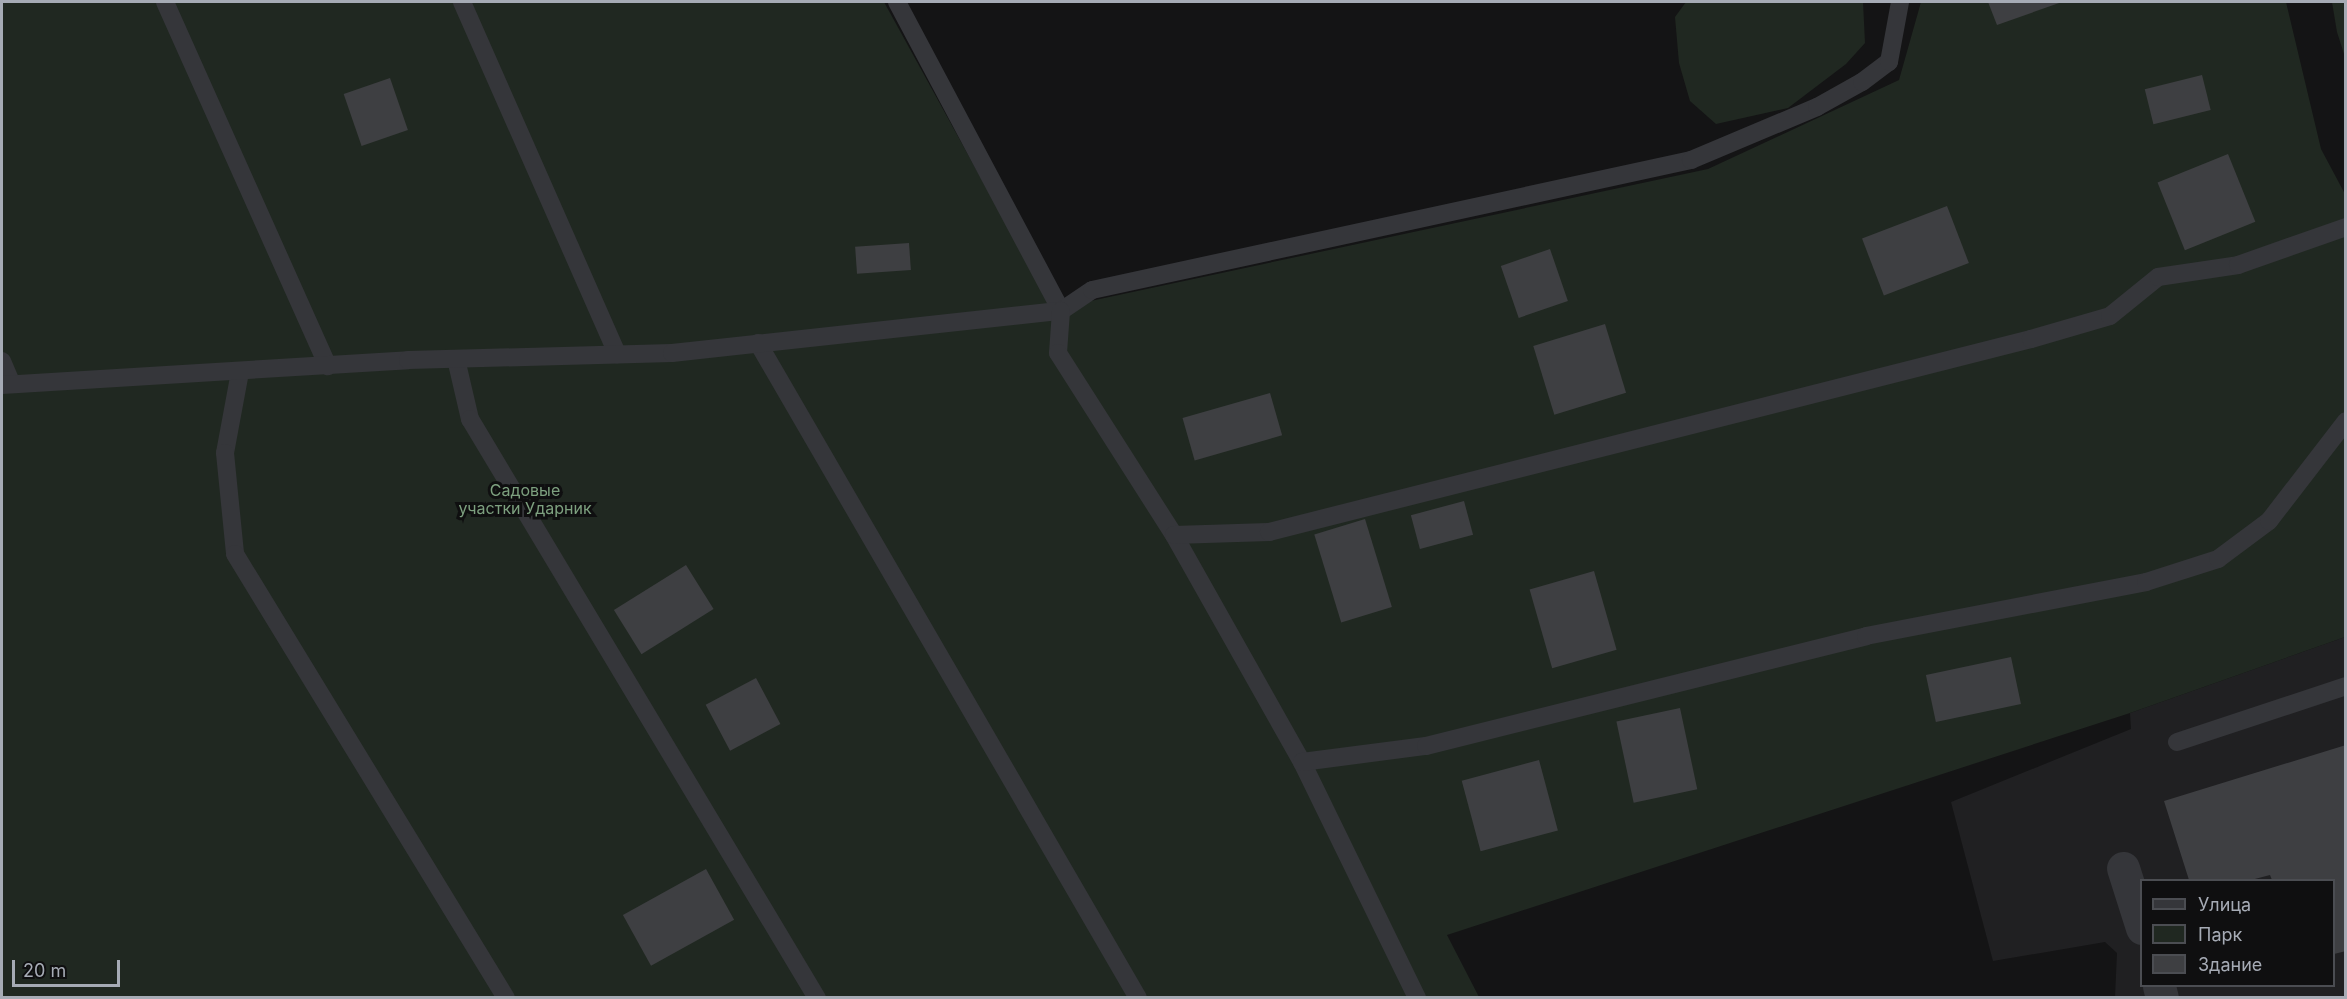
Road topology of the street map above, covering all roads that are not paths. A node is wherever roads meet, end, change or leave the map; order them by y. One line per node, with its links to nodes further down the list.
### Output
1 (165, 2): 11 (lane)
2 (462, 2): 8 (lane)
3 (897, 2): 6 (lane)
4 (1900, 2): 6 (lane)
5 (2346, 227): 15 (lane)
6 (1061, 311): 7 (lane); 15 (lane)
7 (758, 343): 8 (lane); 23 (lane)
8 (617, 354): 9 (lane)
9 (456, 359): 11 (lane); 22 (lane)
10 (2, 361): 13 (lane)
11 (328, 366): 12 (lane)
12 (240, 372): 13 (lane); 21 (lane)
13 (7, 385)
14 (2346, 421): 18 (lane)
15 (1174, 535): 18 (lane)
16 (2346, 686): 17 (lane)
17 (2177, 742)
18 (1302, 762): 24 (lane)
19 (2123, 868): 20 (street)
20 (2140, 922)
21 (506, 998)
22 (817, 998)
23 (1138, 998)
24 (1417, 998)

